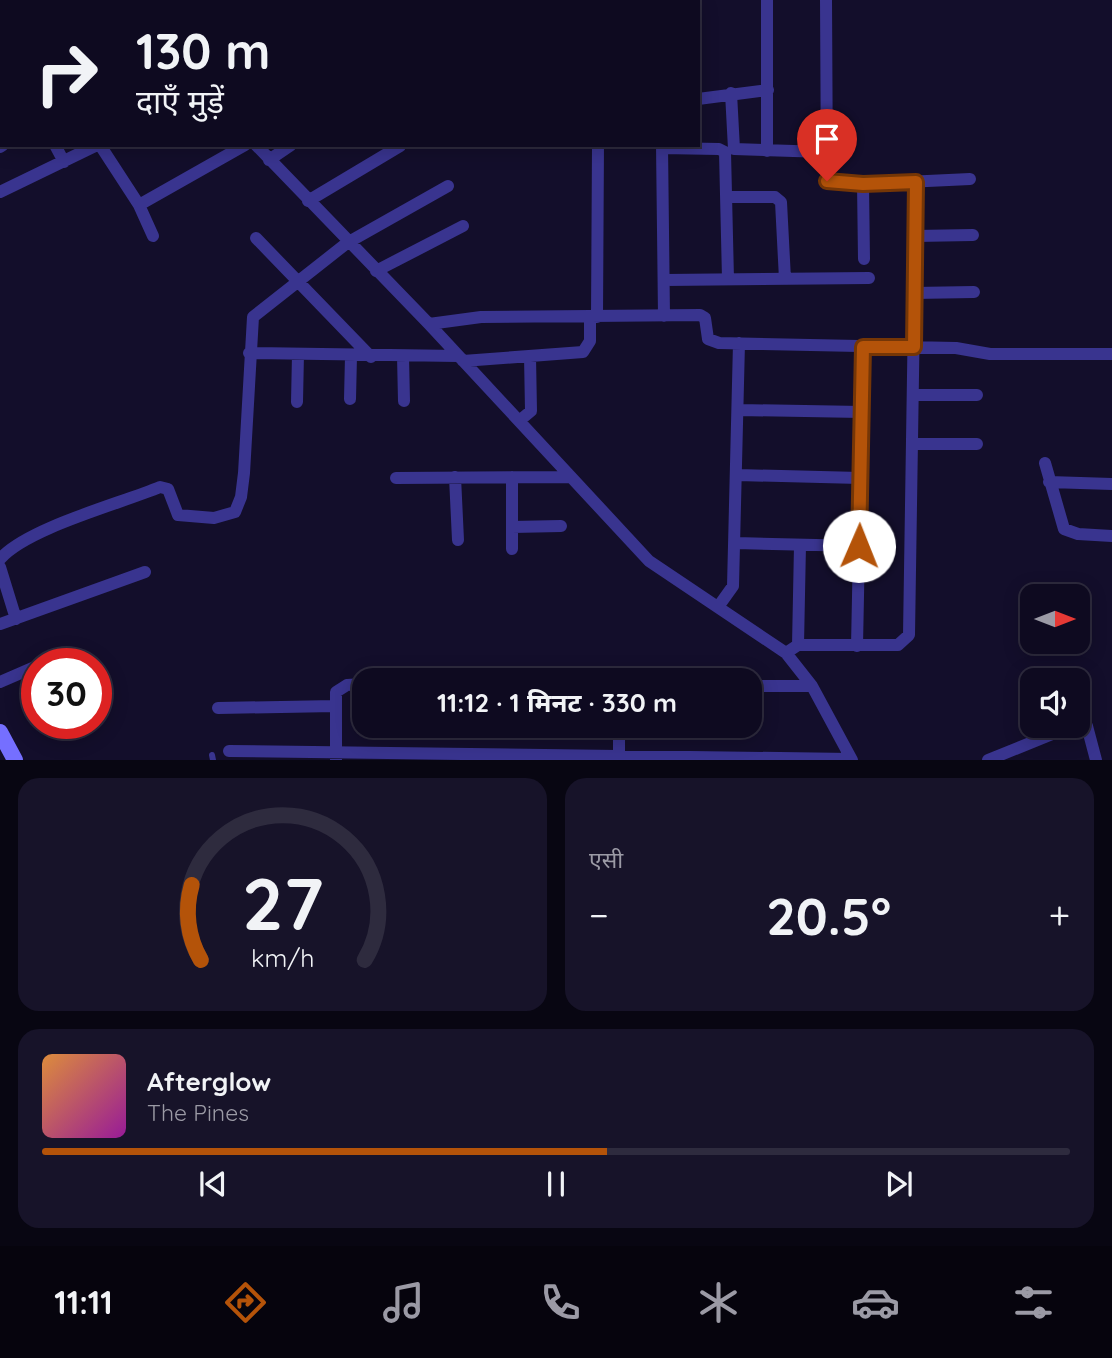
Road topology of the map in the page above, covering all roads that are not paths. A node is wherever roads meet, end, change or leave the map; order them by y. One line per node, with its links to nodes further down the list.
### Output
1 (767, 0): 3 (street)
2 (826, 0): 17 (street)
3 (768, 90): 4 (street); 16 (street)
4 (731, 93): 5 (street); 16 (street)
5 (700, 99)
6 (56, 147): 19 (street)
7 (94, 147): 19 (street)
8 (99, 147): 27 (street)
9 (241, 147): 27 (street)
10 (258, 147): 18 (street)
11 (288, 147): 18 (street)
12 (398, 147): 26 (street)
13 (598, 147): 44 (street)
14 (662, 147): 40 (street)
15 (678, 147): 25 (street)
16 (767, 150): 17 (street)
17 (825, 152): 22 (street)
18 (269, 160): 26 (street)
19 (65, 162): 24 (street)
20 (970, 179): 21 (street)
21 (916, 182): 22 (street); 31 (street)
22 (863, 184): 34 (street)
23 (448, 186): 33 (street)
24 (0, 192)
25 (728, 197): 37 (street); 38 (street)
26 (308, 201): 33 (street)
27 (138, 205): 30 (street)
28 (463, 226): 35 (street)
29 (973, 235): 31 (street)
30 (153, 236)
31 (915, 236): 42 (street)
32 (256, 237): 39 (street)
33 (347, 243): 35 (street); 39 (street)
34 (864, 259)
35 (376, 271): 45 (street)
36 (869, 278): 38 (street)
37 (728, 279): 38 (street); 40 (street)
38 (785, 279)
39 (297, 280): 49 (street); 53 (street)
40 (665, 280): 43 (street)
41 (974, 292): 42 (street)
42 (914, 293): 48 (street)
43 (664, 316): 44 (street); 46 (street)
44 (594, 317): 45 (street); 55 (street)
45 (429, 324): 56 (street)
46 (739, 342): 47 (street); 62 (street)
47 (863, 347): 48 (street); 63 (street)
48 (914, 347): 50 (street); 58 (street)
49 (249, 353): 51 (street); 84 (street)
50 (1112, 354)
51 (298, 355): 52 (street); 61 (street)
52 (351, 356): 53 (street); 59 (street)
53 (371, 356): 54 (street)
54 (403, 356): 56 (street); 60 (street)
55 (530, 356): 56 (street); 64 (street)
56 (461, 359): 64 (street)
57 (976, 395): 58 (street)
58 (913, 396): 65 (street)
59 (351, 399)
60 (404, 401)
61 (297, 402)
62 (739, 411): 63 (street); 68 (street)
63 (862, 412): 73 (street)
64 (519, 421): 71 (street)
65 (912, 444): 66 (street); 91 (street)
66 (977, 444)
67 (1045, 463): 74 (street)
68 (738, 475): 73 (street); 80 (street)
69 (455, 477): 70 (street); 72 (street); 79 (street)
70 (512, 477): 71 (street); 77 (street)
71 (569, 477): 87 (street)
72 (396, 478)
73 (860, 478): 82 (street)
74 (1049, 482): 75 (street); 78 (street)
75 (1112, 484)
76 (561, 526): 77 (street)
77 (512, 527): 83 (street)
78 (1112, 536)
79 (458, 540)
80 (736, 543): 81 (street); 87 (street)
81 (800, 545): 82 (street); 90 (street)
82 (859, 546): 91 (street)
83 (512, 549)
84 (0, 559)
85 (0, 568): 88 (street)
86 (145, 572): 88 (street)
87 (718, 607): 92 (street)
88 (16, 618): 89 (street)
89 (0, 624)
90 (798, 645): 91 (street); 92 (street)
91 (857, 646)
92 (786, 653): 97 (street)
93 (21, 673): 94 (street)
94 (0, 682)
95 (352, 686): 98 (street)
96 (762, 686): 97 (street)
97 (811, 686): 107 (street)
98 (335, 706): 99 (street); 105 (street)
99 (218, 708)
100 (0, 732): 108 (main road)
101 (1090, 737): 110 (street)
102 (619, 738): 106 (street)
103 (1042, 738): 109 (street)
104 (229, 751): 105 (street)
105 (336, 756): 106 (street)
106 (619, 758): 107 (street)
107 (852, 759)
108 (15, 760)
109 (988, 760)
110 (1096, 760)

